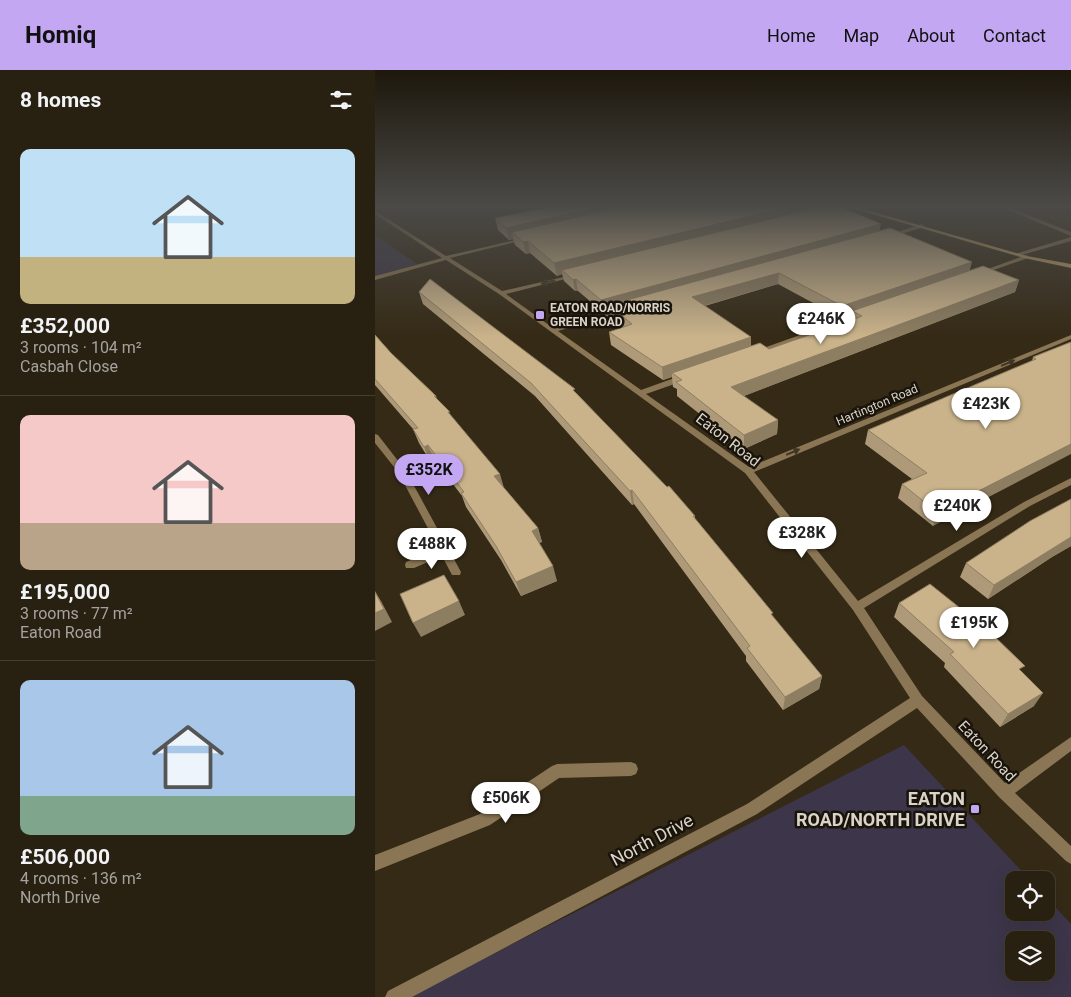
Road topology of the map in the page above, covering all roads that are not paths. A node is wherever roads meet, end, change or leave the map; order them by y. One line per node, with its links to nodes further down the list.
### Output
1 (433, 250): 7 (street, Eaton Road)
2 (477, 250): 7 (street)
3 (1004, 250): 5 (street)
4 (1030, 250): 5 (street)
5 (1017, 254): 6 (street)
6 (1026, 256): 8 (street); 10 (street)
7 (445, 258): 11 (street); 12 (street, Eaton Road)
8 (1071, 266)
9 (586, 272): 12 (street, one-way to 12)
10 (969, 276)
11 (375, 278)
12 (501, 294): 15 (street, Eaton Road)
13 (628, 309): 15 (street)
14 (866, 313): 17 (street)
15 (552, 330): 19 (street, Eaton Road)
16 (1071, 337): 21 (street, Hartington Road, one-way to 16)
17 (744, 357)
18 (688, 377): 19 (street)
19 (641, 393): 21 (street, Eaton Road)
20 (375, 437): 23 (street)
21 (748, 471): 26 (street, Eaton Road)
22 (1071, 481): 26 (street)
23 (445, 552): 24 (street); 25 (street)
24 (410, 565)
25 (456, 572)
26 (857, 607): 27 (street, Eaton Road)
27 (918, 700): 30 (street, Eaton Road); 33 (street, North Drive)
28 (1071, 743): 30 (street)
29 (631, 769): 32 (street)
30 (1004, 792): 31 (street, Eaton Road)
31 (1071, 856)
32 (375, 863)
33 (394, 997)

